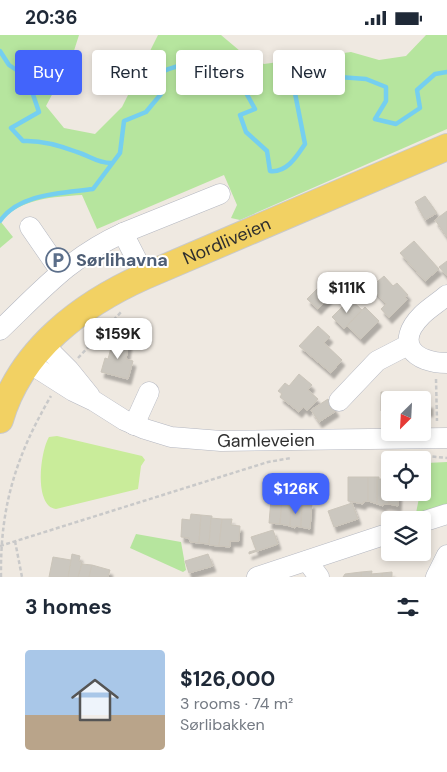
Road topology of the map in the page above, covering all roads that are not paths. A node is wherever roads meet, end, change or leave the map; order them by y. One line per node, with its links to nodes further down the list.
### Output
1 (447, 147): 6 (main road, Nordliveien)
2 (220, 194): 4 (street)
3 (30, 227): 5 (street)
4 (123, 233): 5 (street); 6 (street)
5 (61, 272): 8 (street)
6 (145, 276): 10 (main road, Nordliveien)
7 (447, 295): 9 (street)
8 (0, 330)
9 (408, 345): 11 (street); 13 (street)
10 (36, 354): 14 (main road, Nordliveien); 15 (street, Gamleveien)
11 (441, 363)
12 (150, 392): 15 (street)
13 (339, 401)
14 (0, 420)
15 (134, 425): 16 (street, Gamleveien)
16 (442, 438)
17 (447, 514): 18 (street)
18 (431, 520)
19 (381, 536): 21 (street)
20 (447, 555): 24 (street)
21 (307, 561): 22 (street); 23 (street)
22 (257, 577)
23 (319, 577)
24 (436, 577)

